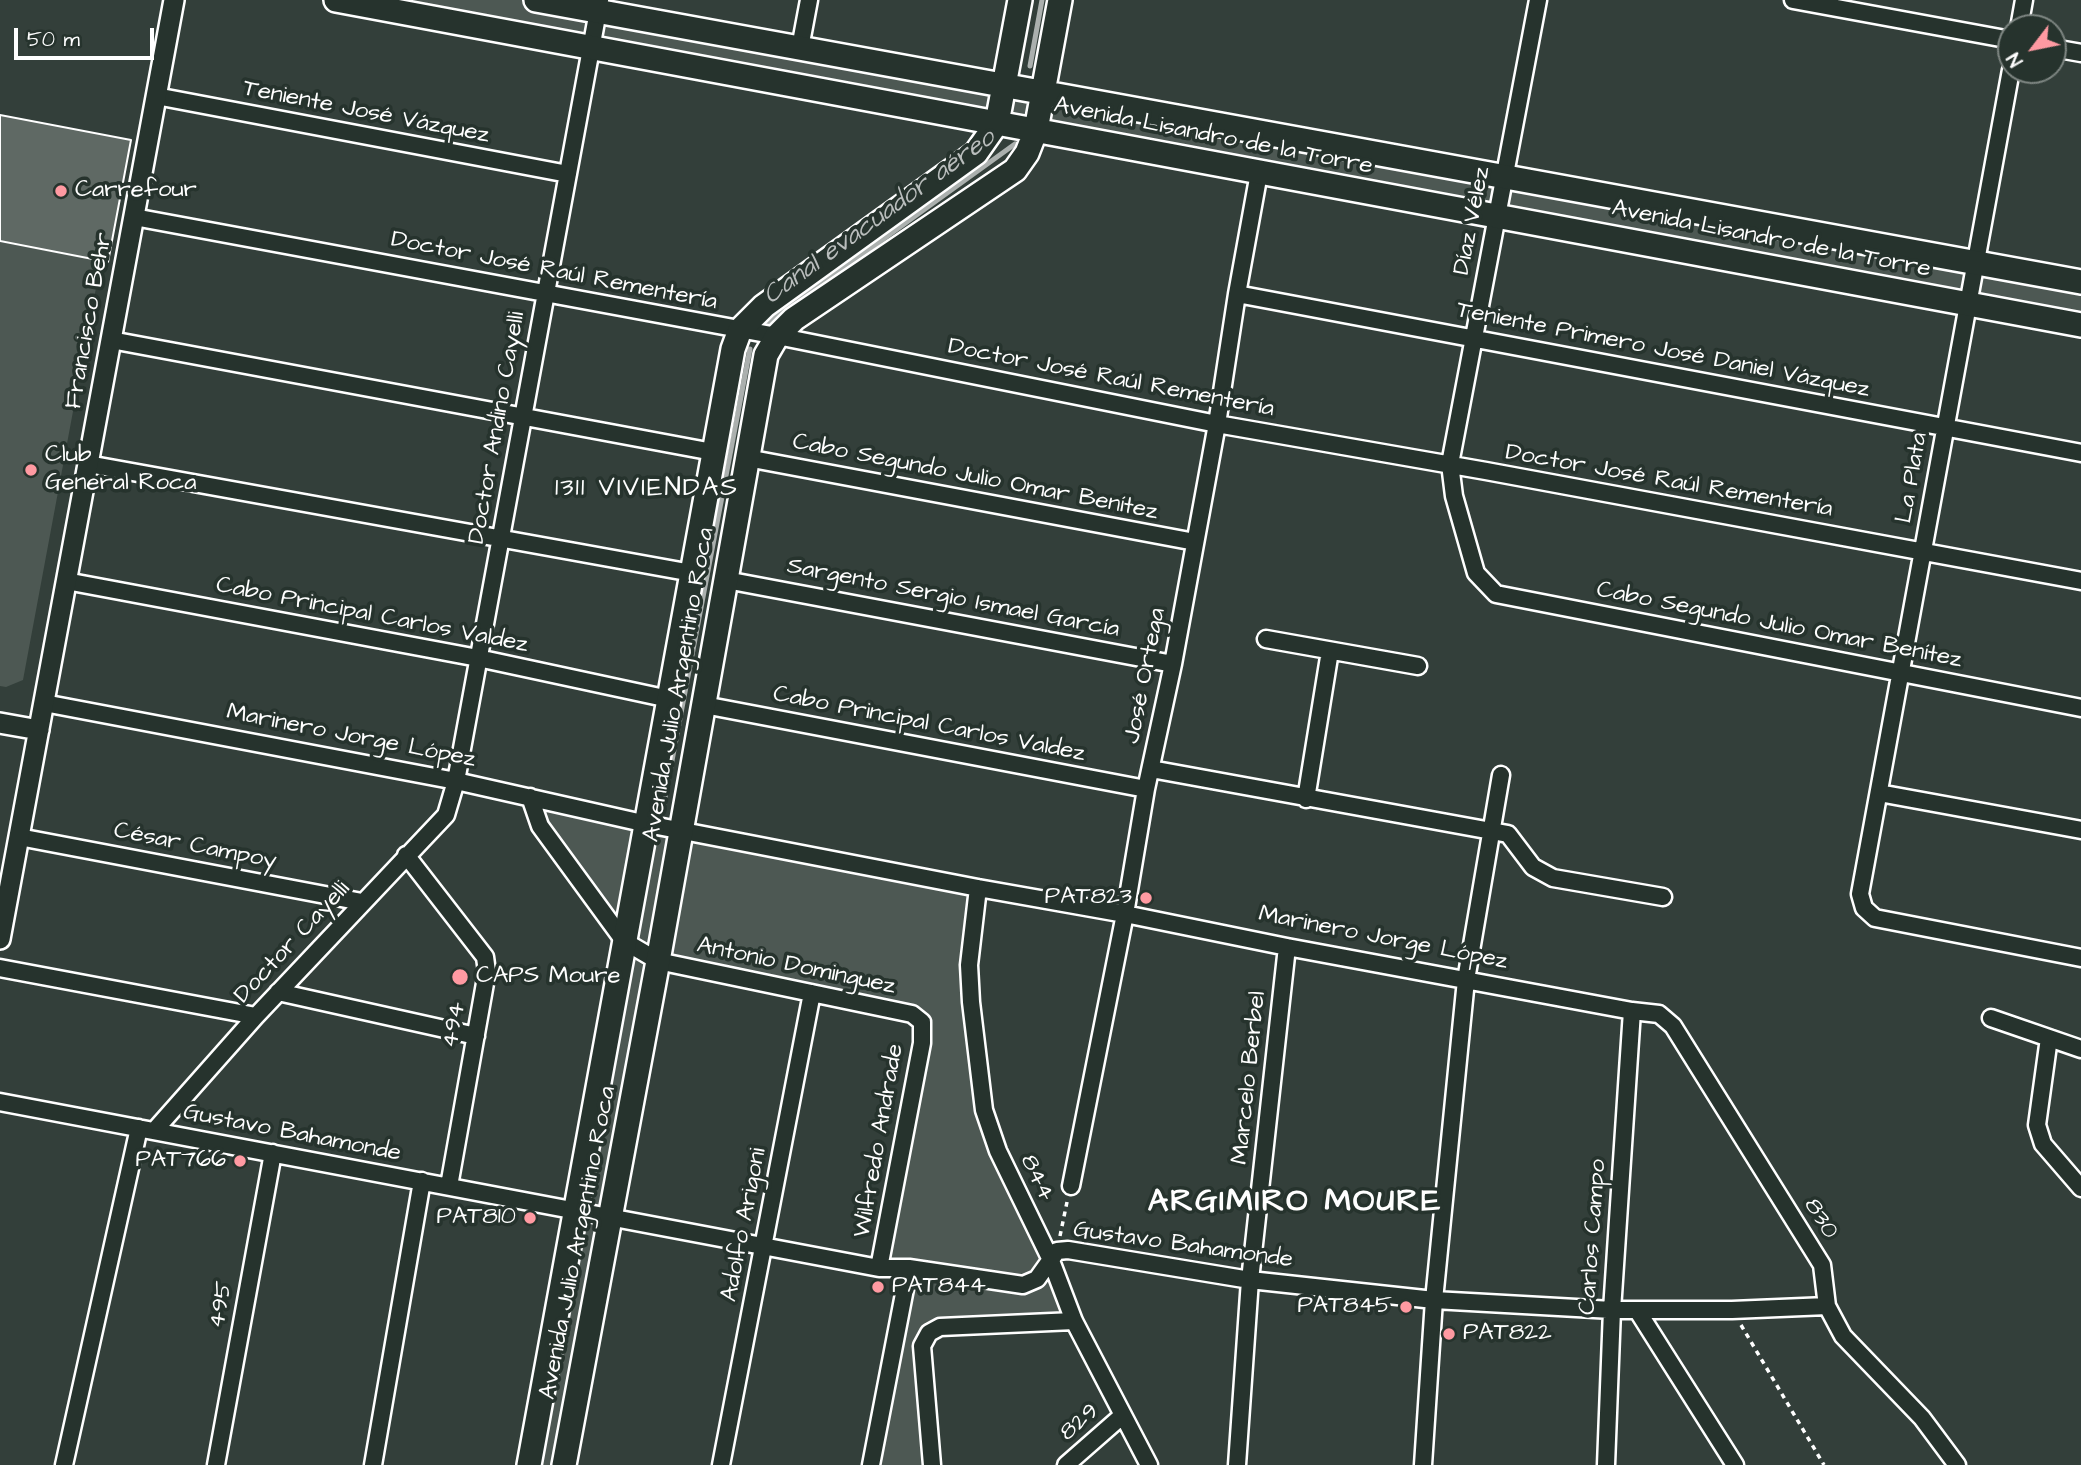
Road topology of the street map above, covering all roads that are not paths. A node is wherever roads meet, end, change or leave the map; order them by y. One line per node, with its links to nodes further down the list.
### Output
1 (174, 0): 16 (street, Francisco Behr)
2 (336, 0): 11 (main road, Avenida Lisandro de la Torre)
3 (536, 0): 9 (main road, Avenida Lisandro de la Torre)
4 (809, 0): 12 (street)
5 (1020, 0): 14 (main road, Avenida Julio Argentino Roca)
6 (1060, 0): 15 (main road, Avenida Julio Argentino Roca)
7 (1538, 0): 21 (street, Díaz Vélez)
8 (1793, 0): 10 (street)
9 (599, 6): 11 (street, Doctor Andino Cayelli); 12 (main road, Avenida Lisandro de la Torre)
10 (1997, 37)
11 (592, 47): 17 (main road, Avenida Lisandro de la Torre); 20 (street, Doctor Andino Cayelli)
12 (800, 48): 14 (main road, Avenida Lisandro de la Torre)
13 (2008, 84): 24 (street, La Plata)
14 (1004, 86): 15 (main road, Avenida Lisandro de la Torre); 17 (main road, Avenida Julio Argentino Roca)
15 (1043, 93): 18 (main road, Avenida Julio Argentino Roca); 21 (main road, Avenida Lisandro de la Torre)
16 (156, 96): 20 (street, Teniente José Vázquez); 23 (street, Francisco Behr)
17 (997, 123): 18 (main road, Avenida Lisandro de la Torre); 30 (main road, Avenida Julio Argentino Roca)
18 (1036, 130): 19 (main road, Avenida Lisandro de la Torre); 31 (main road, Avenida Julio Argentino Roca)
19 (1259, 173): 22 (main road, Avenida Lisandro de la Torre); 27 (street, José Ortega)
20 (568, 174): 26 (street, Doctor Andino Cayelli)
21 (1504, 177): 22 (street, Díaz Vélez); 24 (main road, Avenida Lisandro de la Torre)
22 (1497, 216): 28 (main road, Avenida Lisandro de la Torre); 32 (street, Díaz Vélez)
23 (134, 217): 26 (street, Doctor José Raúl Rementería); 33 (street, Francisco Behr)
24 (1976, 263): 25 (main road, Avenida Lisandro de la Torre); 28 (street, La Plata)
25 (2081, 282)
26 (546, 294): 30 (street, Doctor José Raúl Rementería); 34 (street, Doctor Andino Cayelli)
27 (1237, 294): 32 (street, Teniente Primero José Daniel Vázquez); 35 (street, José Ortega)
28 (1968, 304): 29 (main road, Avenida Lisandro de la Torre); 36 (street, La Plata)
29 (2081, 325)
30 (740, 330): 31 (street, Doctor José Raúl Rementería); 37 (main road, Avenida Julio Argentino Roca)
31 (777, 337): 35 (street, Doctor José Raúl Rementería); 39 (main road, Avenida Julio Argentino Roca)
32 (1474, 338): 36 (street, Teniente Primero José Daniel Vázquez); 41 (street, Díaz Vélez)
33 (111, 340): 34 (street); 40 (street, Francisco Behr)
34 (523, 417): 37 (street); 42 (street, Doctor Andino Cayelli)
35 (1217, 424): 41 (street, Doctor José Raúl Rementería); 43 (street, José Ortega)
36 (1946, 427): 38 (street, Teniente Primero José Daniel Vázquez); 44 (street, La Plata)
37 (713, 452): 45 (main road, Avenida Julio Argentino Roca)
38 (2081, 453)
39 (747, 458): 43 (street, Cabo Segundo Julio Omar Benítez); 47 (main road, Avenida Julio Argentino Roca)
40 (88, 464): 42 (street); 48 (street, Francisco Behr)
41 (1450, 464): 44 (street, Doctor José Raúl Rementería); 46 (street, Díaz Vélez)
42 (500, 539): 45 (street); 52 (street, Doctor Andino Cayelli)
43 (1195, 542): 53 (street, José Ortega)
44 (1923, 552): 49 (street, Doctor José Raúl Rementería); 55 (street, La Plata)
45 (692, 573): 56 (main road, Avenida Julio Argentino Roca)
46 (1476, 573): 55 (street, Cabo Segundo Julio Omar Benítez)
47 (726, 579): 53 (street, Sargento Sergio Ismael García); 58 (main road, Avenida Julio Argentino Roca)
48 (66, 581): 52 (street, Cabo Principal Carlos Valdez); 57 (street, Francisco Behr)
49 (2081, 581)
50 (1266, 639): 51 (street)
51 (1330, 651): 54 (street); 68 (street)
52 (478, 658): 56 (street, Cabo Principal Carlos Valdez); 64 (street, Doctor Andino Cayelli)
53 (1172, 664): 62 (street, José Ortega)
54 (1418, 666)
55 (1900, 674): 59 (street, Cabo Segundo Julio Omar Benítez); 66 (street, La Plata)
56 (669, 699): 69 (main road, Avenida Julio Argentino Roca)
57 (44, 703): 61 (street, Francisco Behr); 64 (street, Marinero Jorge López)
58 (704, 705): 65 (street, Cabo Principal Carlos Valdez); 70 (main road, Avenida Julio Argentino Roca)
59 (2081, 708)
60 (0, 723): 61 (street)
61 (39, 730): 73 (street, Francisco Behr)
62 (1151, 769): 65 (street, José Ortega); 68 (street)
63 (1501, 775): 72 (street)
64 (456, 781): 67 (street, Marinero Jorge López); 74 (street, Doctor Cayelli)
65 (1146, 789): 78 (street, José Ortega)
66 (1879, 793): 71 (street); 82 (street, La Plata)
67 (530, 797): 69 (street, Marinero Jorge López); 80 (street)
68 (1306, 799): 72 (street)
69 (647, 824): 70 (street, Marinero Jorge López); 80 (main road, Avenida Julio Argentino Roca)
70 (680, 830): 75 (street, Marinero Jorge López); 83 (main road, Avenida Julio Argentino Roca)
71 (2081, 830)
72 (1491, 832): 76 (street); 85 (street)
73 (19, 837): 77 (street, César Campoy); 79 (street, Francisco Behr)
74 (406, 855): 77 (street, Doctor Cayelli); 92 (street, 494)
75 (978, 888): 78 (street, Marinero Jorge López); 105 (street, 844)
76 (1663, 897)
77 (362, 902): 86 (street, Doctor Cayelli)
78 (1125, 914): 81 (street, Marinero Jorge López); 100 (street, José Ortega)
79 (1, 928)
80 (624, 941): 83 (street, Antonio Dominguez); 102 (main road, Avenida Julio Argentino Roca)
81 (1287, 947): 85 (street, Marinero Jorge López); 108 (street, Marcelo Berbel)
82 (2081, 958)
83 (658, 961): 87 (street, Antonio Dominguez); 103 (main road, Avenida Julio Argentino Roca)
84 (0, 968): 89 (street)
85 (1466, 980): 88 (street, Marinero Jorge López); 109 (street)
86 (278, 992): 89 (street, Doctor Cayelli); 92 (street)
87 (811, 993): 91 (street, Antonio Dominguez); 104 (street, Adolfo Arigoni)
88 (1632, 1011): 110 (street, 830); 111 (street, Carlos Campo)
89 (256, 1016): 96 (street, Doctor Cayelli)
90 (1991, 1018): 93 (street)
91 (922, 1022): 106 (street, Wilfredo Andrade)
92 (476, 1036): 99 (street, 494)
93 (2049, 1038): 94 (street); 101 (street)
94 (2081, 1049)
95 (0, 1102): 96 (street, Gustavo Bahamonde)
96 (147, 1129): 97 (street, Gustavo Bahamonde); 115 (street, Doctor Cayelli)
97 (273, 1153): 98 (street, Gustavo Bahamonde); 116 (street, 495)
98 (422, 1181): 99 (street, Gustavo Bahamonde); 117 (street)
99 (449, 1186): 102 (street, Gustavo Bahamonde)
100 (1071, 1186)
101 (2081, 1188)
102 (575, 1210): 103 (street, Gustavo Bahamonde); 118 (main road, Avenida Julio Argentino Roca)
103 (611, 1217): 104 (street, Gustavo Bahamonde); 119 (main road, Avenida Julio Argentino Roca)
104 (765, 1245): 106 (street, Gustavo Bahamonde); 120 (street, Adolfo Arigoni)
105 (1054, 1255): 107 (street, Gustavo Bahamonde); 108 (street, Gustavo Bahamonde); 113 (street, 844)
106 (879, 1268): 107 (street, Gustavo Bahamonde)
107 (909, 1268): 121 (street)
108 (1250, 1280): 109 (street, Gustavo Bahamonde); 125 (street, Marcelo Berbel)
109 (1434, 1300): 111 (street, Gustavo Bahamonde); 126 (street)
110 (1827, 1306): 112 (street, Gustavo Bahamonde); 129 (street, 830)
111 (1612, 1310): 112 (street, Gustavo Bahamonde); 127 (street, Carlos Campo)
112 (1637, 1310): 128 (street)
113 (1074, 1321): 114 (street, 844); 122 (street)
114 (1123, 1415): 123 (street, 829); 124 (street, 844)
115 (64, 1465)
116 (216, 1465)
117 (373, 1465)
118 (529, 1465)
119 (564, 1465)
120 (721, 1465)
121 (872, 1465)
122 (932, 1465)
123 (1066, 1465)
124 (1149, 1465)
125 (1237, 1465)
126 (1423, 1465)
127 (1606, 1465)
128 (1735, 1465)
129 (1957, 1465)

